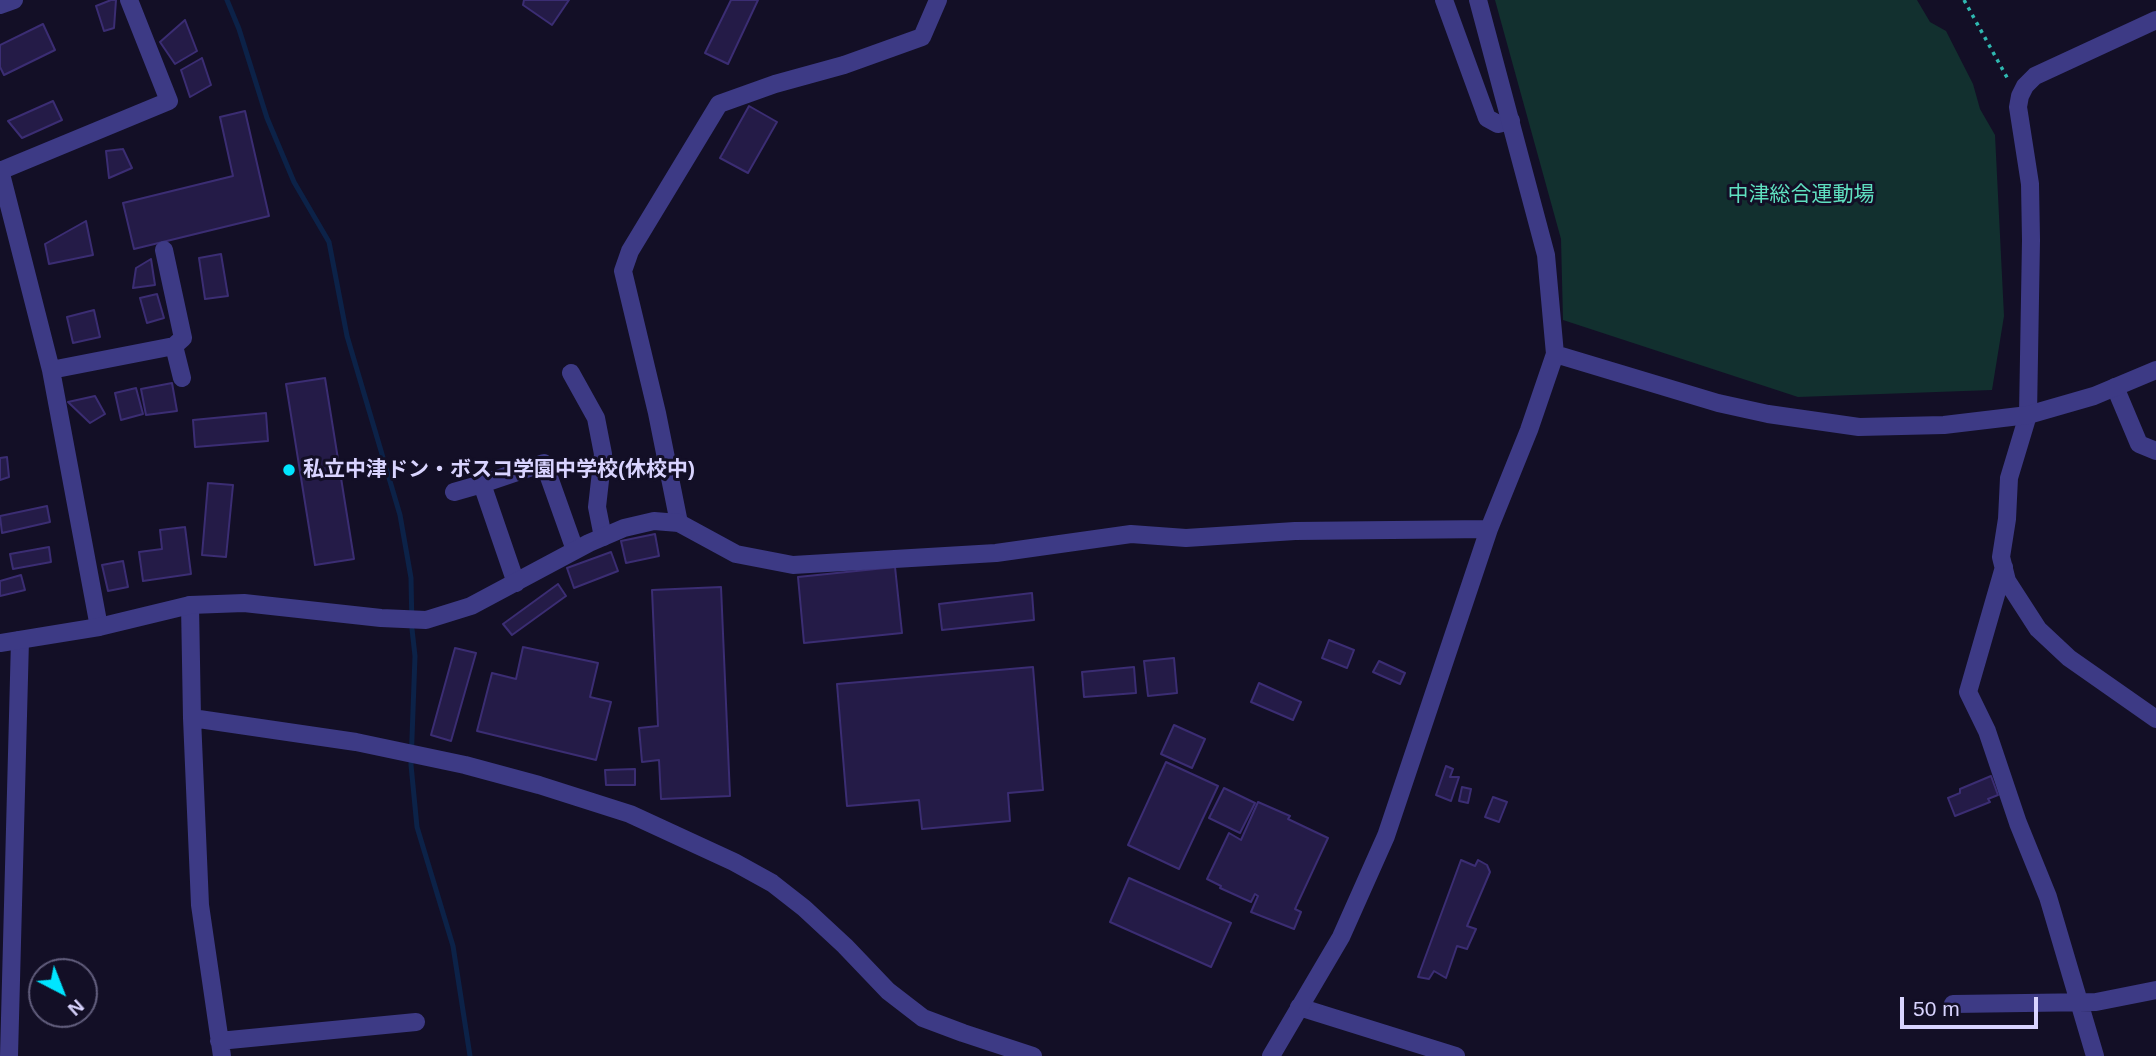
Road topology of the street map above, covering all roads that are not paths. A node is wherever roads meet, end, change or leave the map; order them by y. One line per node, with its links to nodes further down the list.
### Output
1 (14, 0): 6 (street)
2 (129, 0): 9 (street)
3 (938, 0): 22 (street)
4 (1444, 0): 8 (street)
5 (1478, 0): 8 (street)
6 (0, 5)
7 (2156, 20): 18 (street)
8 (1511, 121): 12 (street)
9 (0, 170): 13 (street)
10 (163, 250): 11 (street)
11 (174, 346): 13 (street); 16 (street)
12 (1555, 354): 18 (street); 23 (street)
13 (51, 370): 29 (street)
14 (2156, 370): 17 (street)
15 (571, 373): 24 (street)
16 (182, 379)
17 (2115, 387): 18 (street); 19 (street)
18 (2028, 415): 26 (street)
19 (2156, 450)
20 (482, 484): 21 (street); 25 (street); 27 (street)
21 (454, 492)
22 (679, 523): 23 (street); 24 (street)
23 (1489, 529): 37 (street)
24 (603, 537): 25 (street)
25 (575, 550): 27 (street)
26 (2004, 567): 32 (street); 35 (street)
27 (516, 583): 28 (street)
28 (190, 605): 29 (street); 33 (street)
29 (99, 627): 30 (street)
30 (20, 640): 31 (street); 40 (street)
31 (0, 643)
32 (2154, 714)
33 (192, 718): 39 (street); 41 (street)
34 (2156, 990): 35 (street)
35 (2078, 1002): 36 (street); 44 (street)
36 (1953, 1004)
37 (1299, 1007): 42 (street); 43 (street)
38 (416, 1022): 39 (street)
39 (220, 1048)
40 (9, 1056)
41 (1033, 1056)
42 (1271, 1056)
43 (1455, 1056)
44 (2095, 1056)

